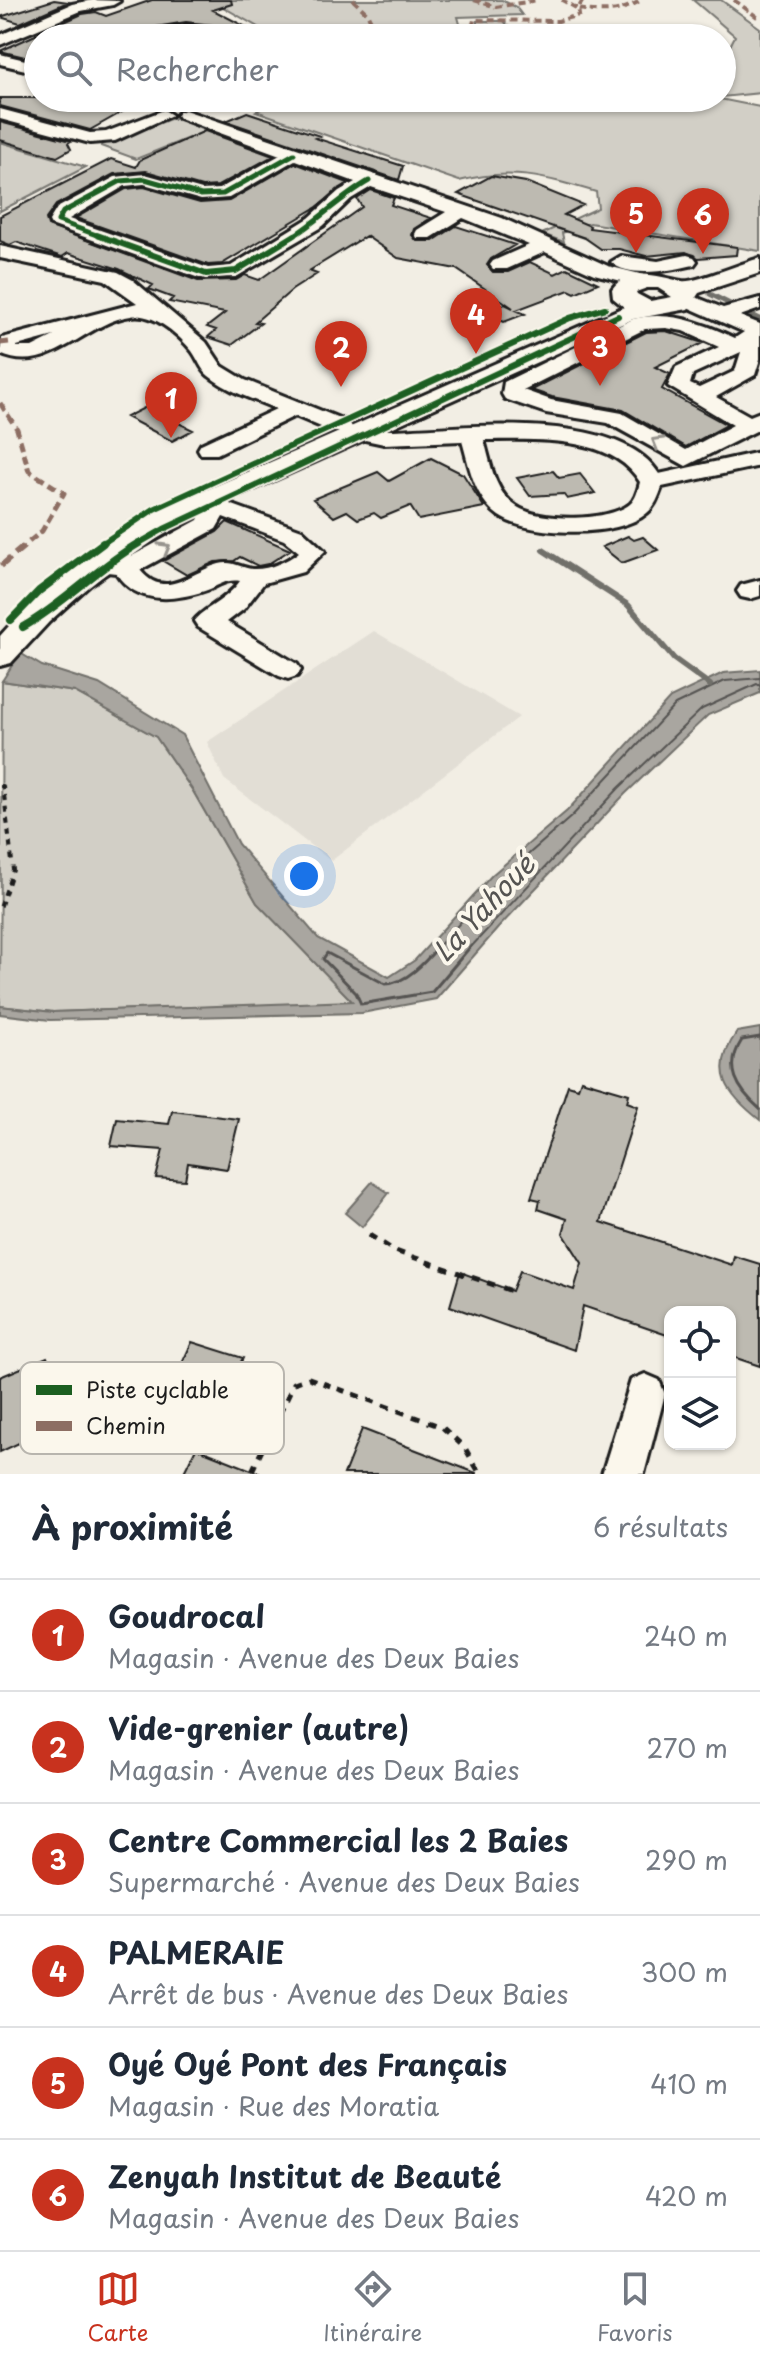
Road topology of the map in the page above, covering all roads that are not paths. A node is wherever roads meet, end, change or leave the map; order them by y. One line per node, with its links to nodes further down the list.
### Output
1 (113, 1): 2 (street)
2 (37, 24)
3 (24, 30): 4 (street)
4 (0, 40)
5 (0, 59): 6 (street)
6 (24, 65)
7 (153, 112): 9 (street)
8 (199, 112): 10 (street)
9 (0, 114)
10 (294, 154): 11 (street); 11 (street)
11 (369, 181): 12 (street)
12 (461, 211): 13 (street); 14 (street)
13 (424, 234)
14 (546, 244): 18 (street); 19 (street)
15 (0, 252): 21 (street)
16 (687, 261): 19 (street)
17 (760, 262): 20 (main road)
18 (500, 265)
19 (595, 267): 20 (street)
20 (654, 295): 23 (street); 28 (main road)
21 (158, 311): 22 (street); 26 (street)
22 (91, 321)
23 (759, 332): 24 (street); 25 (street)
24 (736, 347): 25 (street); 27 (street, one-way to 24)
25 (699, 397): 27 (street)
26 (295, 408): 28 (street); 30 (street)
27 (755, 422)
28 (350, 430): 29 (street); 33 (main road); 37 (main road)
29 (471, 434): 32 (street); 32 (street)
30 (209, 449)
31 (760, 459): 32 (street)
32 (652, 482)
33 (220, 500): 34 (street, one-way to 33); 35 (main road); 36 (street)
34 (124, 565): 35 (street); 36 (street)
35 (92, 568): 37 (main road)
36 (255, 577): 39 (street)
37 (11, 627): 38 (main road)
38 (0, 656)
39 (288, 670)
40 (645, 1394): 41 (street)
41 (623, 1474)

